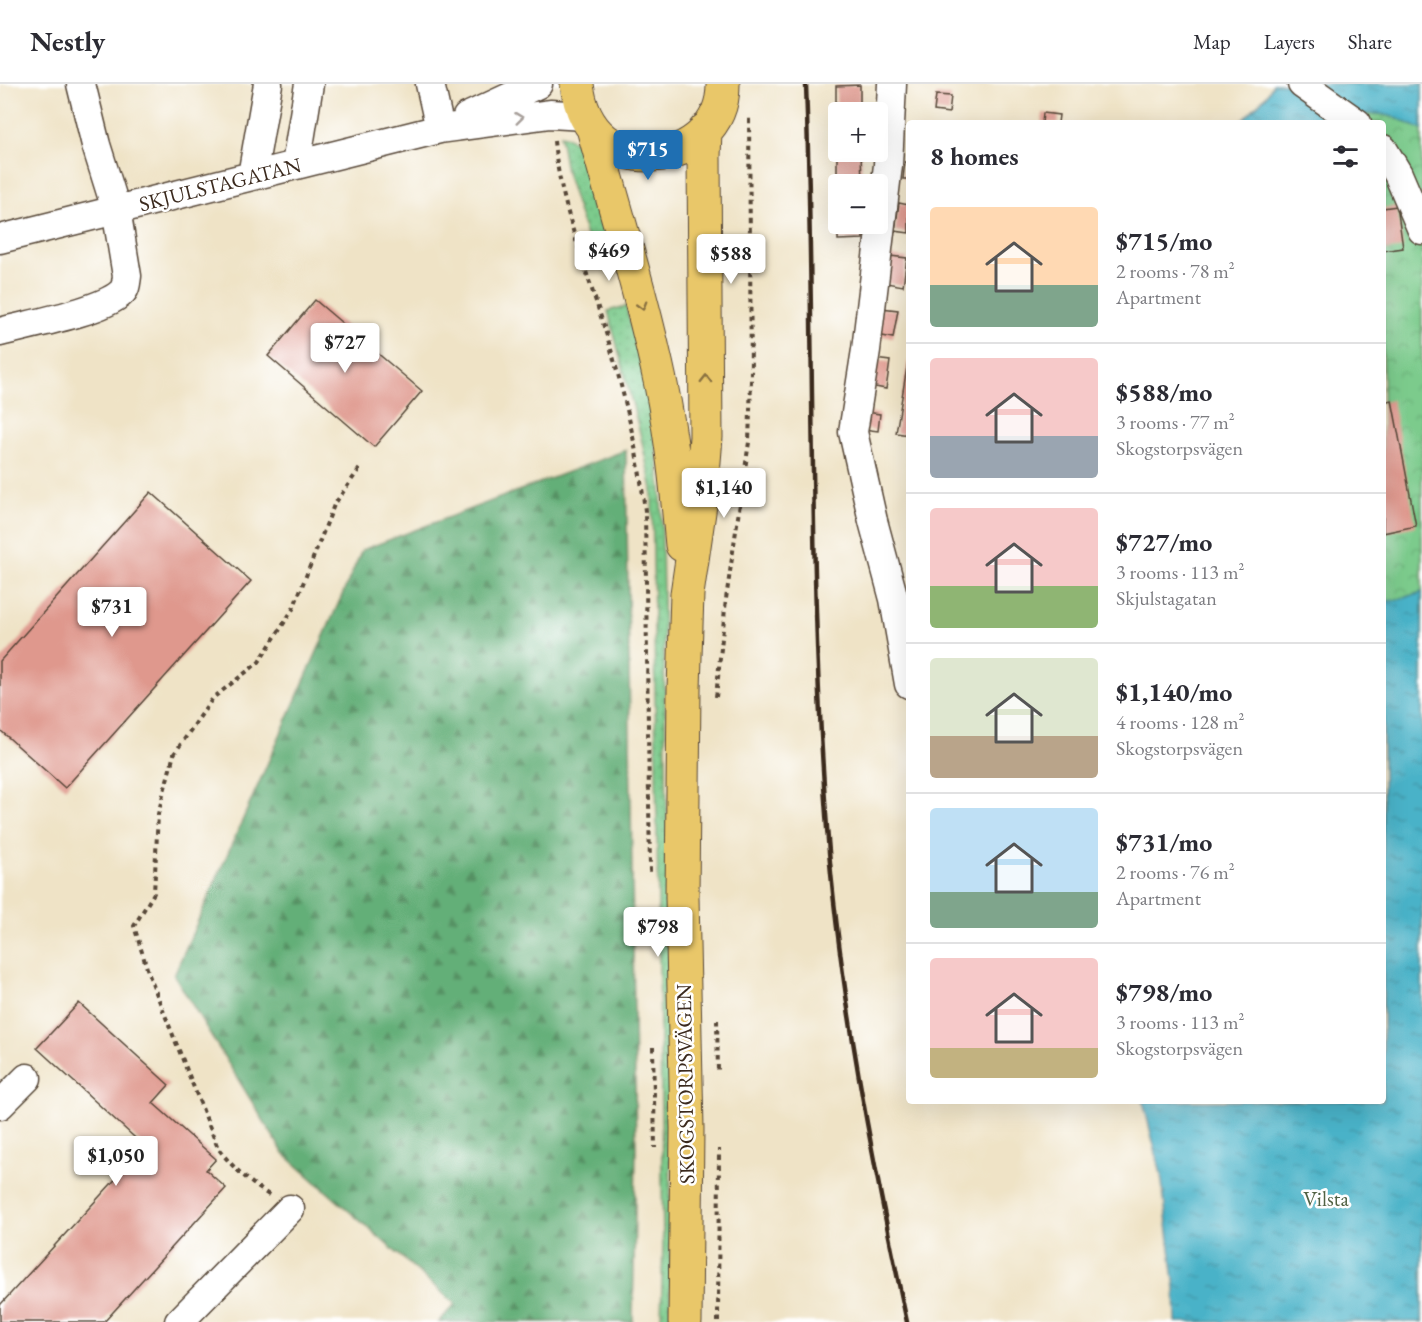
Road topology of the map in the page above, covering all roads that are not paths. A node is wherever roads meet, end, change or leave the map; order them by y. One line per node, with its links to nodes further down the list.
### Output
1 (81, 84): 17 (street)
2 (268, 84): 16 (street)
3 (309, 84): 15 (street)
4 (430, 84): 12 (street)
5 (538, 84): 12 (street, SKJULSTAGATAN)
6 (577, 84): 11 (main road, SKOGSTORPSVÄGEN)
7 (723, 84): 13 (main road)
8 (892, 84): 22 (street)
9 (1302, 84): 10 (street)
10 (1353, 120)
11 (589, 122): 12 (street, SKJULSTAGATAN, one-way to 11); 13 (main road); 21 (main road, SKOGSTORPSVÄGEN, one-way to 21)
12 (440, 129): 15 (street, SKJULSTAGATAN)
13 (705, 130): 21 (main road, SKOGSTORPSVÄGEN, one-way to 13)
14 (1386, 155): 18 (street)
15 (296, 165): 16 (street, SKJULSTAGATAN)
16 (252, 176): 17 (street, SKJULSTAGATAN)
17 (116, 209): 19 (street, SKJULSTAGATAN); 20 (street)
18 (1422, 230)
19 (0, 239)
20 (0, 332)
21 (687, 594): 27 (main road, SKOGSTORPSVÄGEN)
22 (906, 667)
23 (27, 1078): 24 (street)
24 (0, 1106)
25 (290, 1209): 26 (street)
26 (179, 1322)
27 (685, 1322)

